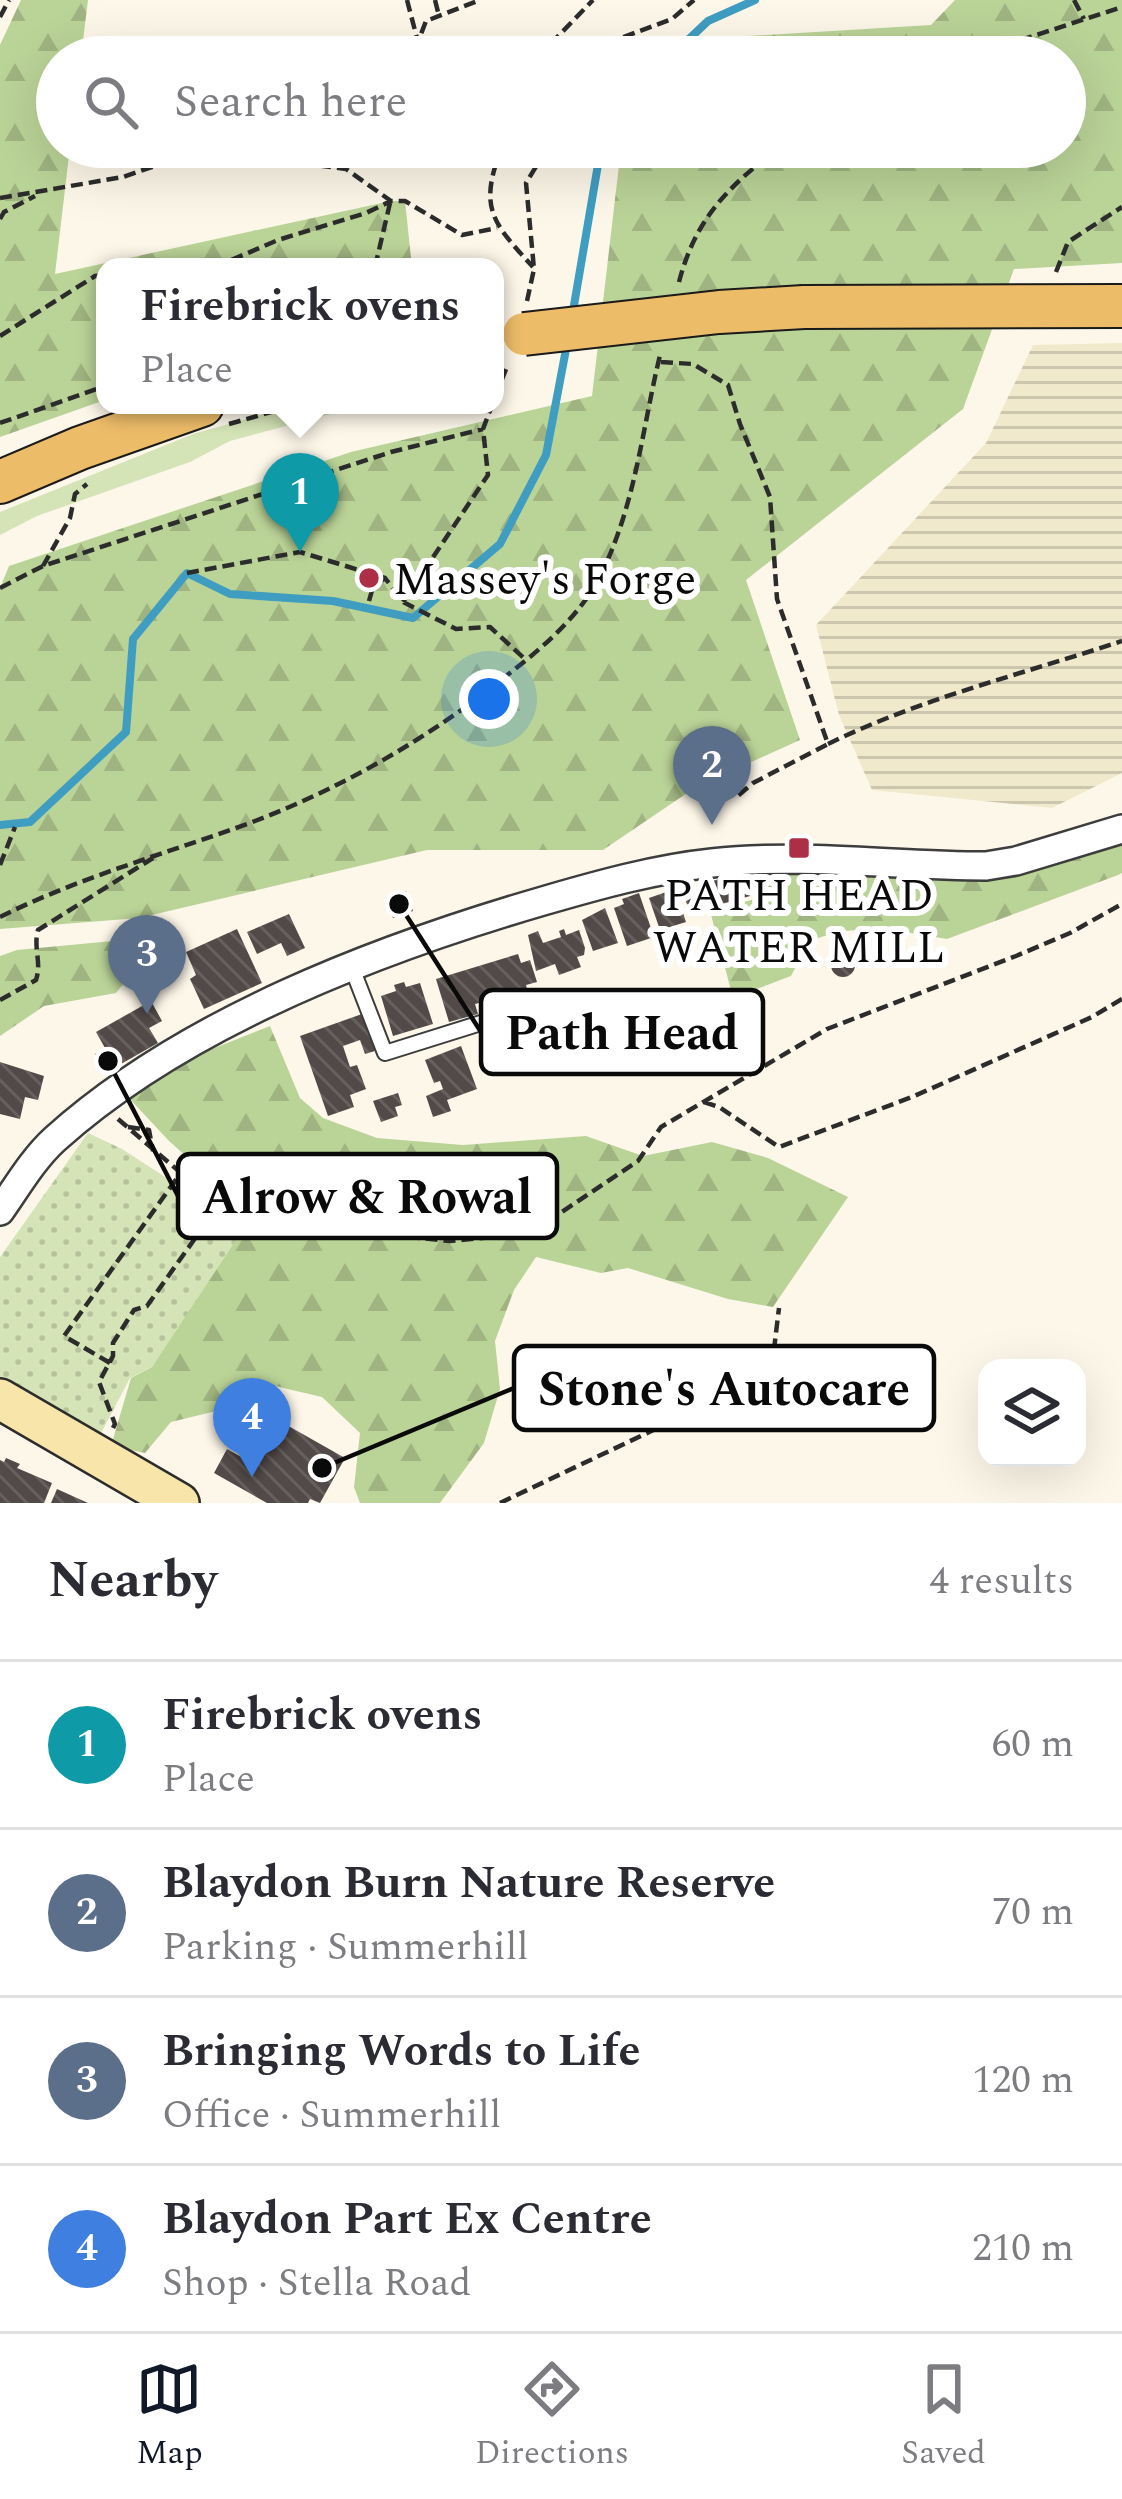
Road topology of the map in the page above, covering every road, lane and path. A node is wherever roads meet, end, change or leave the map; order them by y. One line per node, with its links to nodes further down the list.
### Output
1 (9, 0): 10 (path)
2 (407, 0): 12 (path)
3 (435, 0): 9 (path)
4 (480, 0): 9 (path)
5 (593, 0): 14 (path)
6 (694, 0): 15 (path)
7 (1074, 0): 11 (path)
8 (1122, 7): 11 (path)
9 (439, 16): 13 (path)
10 (0, 17)
11 (1084, 19): 16 (path)
12 (416, 36)
13 (420, 36)
14 (558, 36)
15 (627, 36)
16 (1033, 36)
17 (148, 168): 22 (path)
18 (332, 168): 24 (path)
19 (494, 168): 27 (path)
20 (535, 168): 27 (path)
21 (753, 168): 32 (path)
22 (42, 192): 23 (path); 26 (path)
23 (0, 198)
24 (391, 201): 27 (path); 28 (path); 29 (path)
25 (1122, 207): 30 (path)
26 (0, 219)
27 (497, 227)
28 (235, 258)
29 (377, 258)
30 (1054, 275)
31 (96, 276): 34 (path)
32 (676, 295)
33 (1122, 306): 35 (main road, bridge)
34 (0, 336)
35 (507, 336)
36 (664, 339): 37 (path)
37 (658, 362): 52 (path); 53 (path)
38 (96, 389): 41 (path)
39 (176, 414): 43 (main road)
40 (489, 414): 42 (path)
41 (0, 423)
42 (483, 429): 45 (path); 50 (path)
43 (0, 482)
44 (90, 482): 45 (path)
45 (43, 566): 48 (path)
46 (187, 573): 47 (path)
47 (385, 578): 49 (path); 50 (path)
48 (0, 588)
49 (369, 601)
50 (403, 602): 52 (path)
51 (1122, 641): 53 (path)
52 (526, 660): 57 (path)
53 (828, 744): 54 (path)
54 (734, 799)
55 (15, 827): 58 (path)
56 (1122, 829): 61 (street)
57 (164, 852): 60 (path); 62 (path)
58 (0, 866)
59 (1122, 904): 66 (path)
60 (0, 917)
61 (352, 968): 64 (lane); 65 (street)
62 (0, 1000)
63 (1122, 1000): 66 (path)
64 (548, 1002)
65 (102, 1102): 67 (path); 71 (street)
66 (704, 1102): 70 (path)
67 (124, 1126): 68 (path); 68 (path)
68 (153, 1151): 69 (path)
69 (181, 1173): 70 (path); 73 (path)
70 (223, 1199): 73 (path)
71 (0, 1211)
72 (778, 1308): 77 (path)
73 (110, 1363): 75 (path)
74 (0, 1399): 76 (main road)
75 (108, 1436)
76 (179, 1503)
77 (500, 1503)

